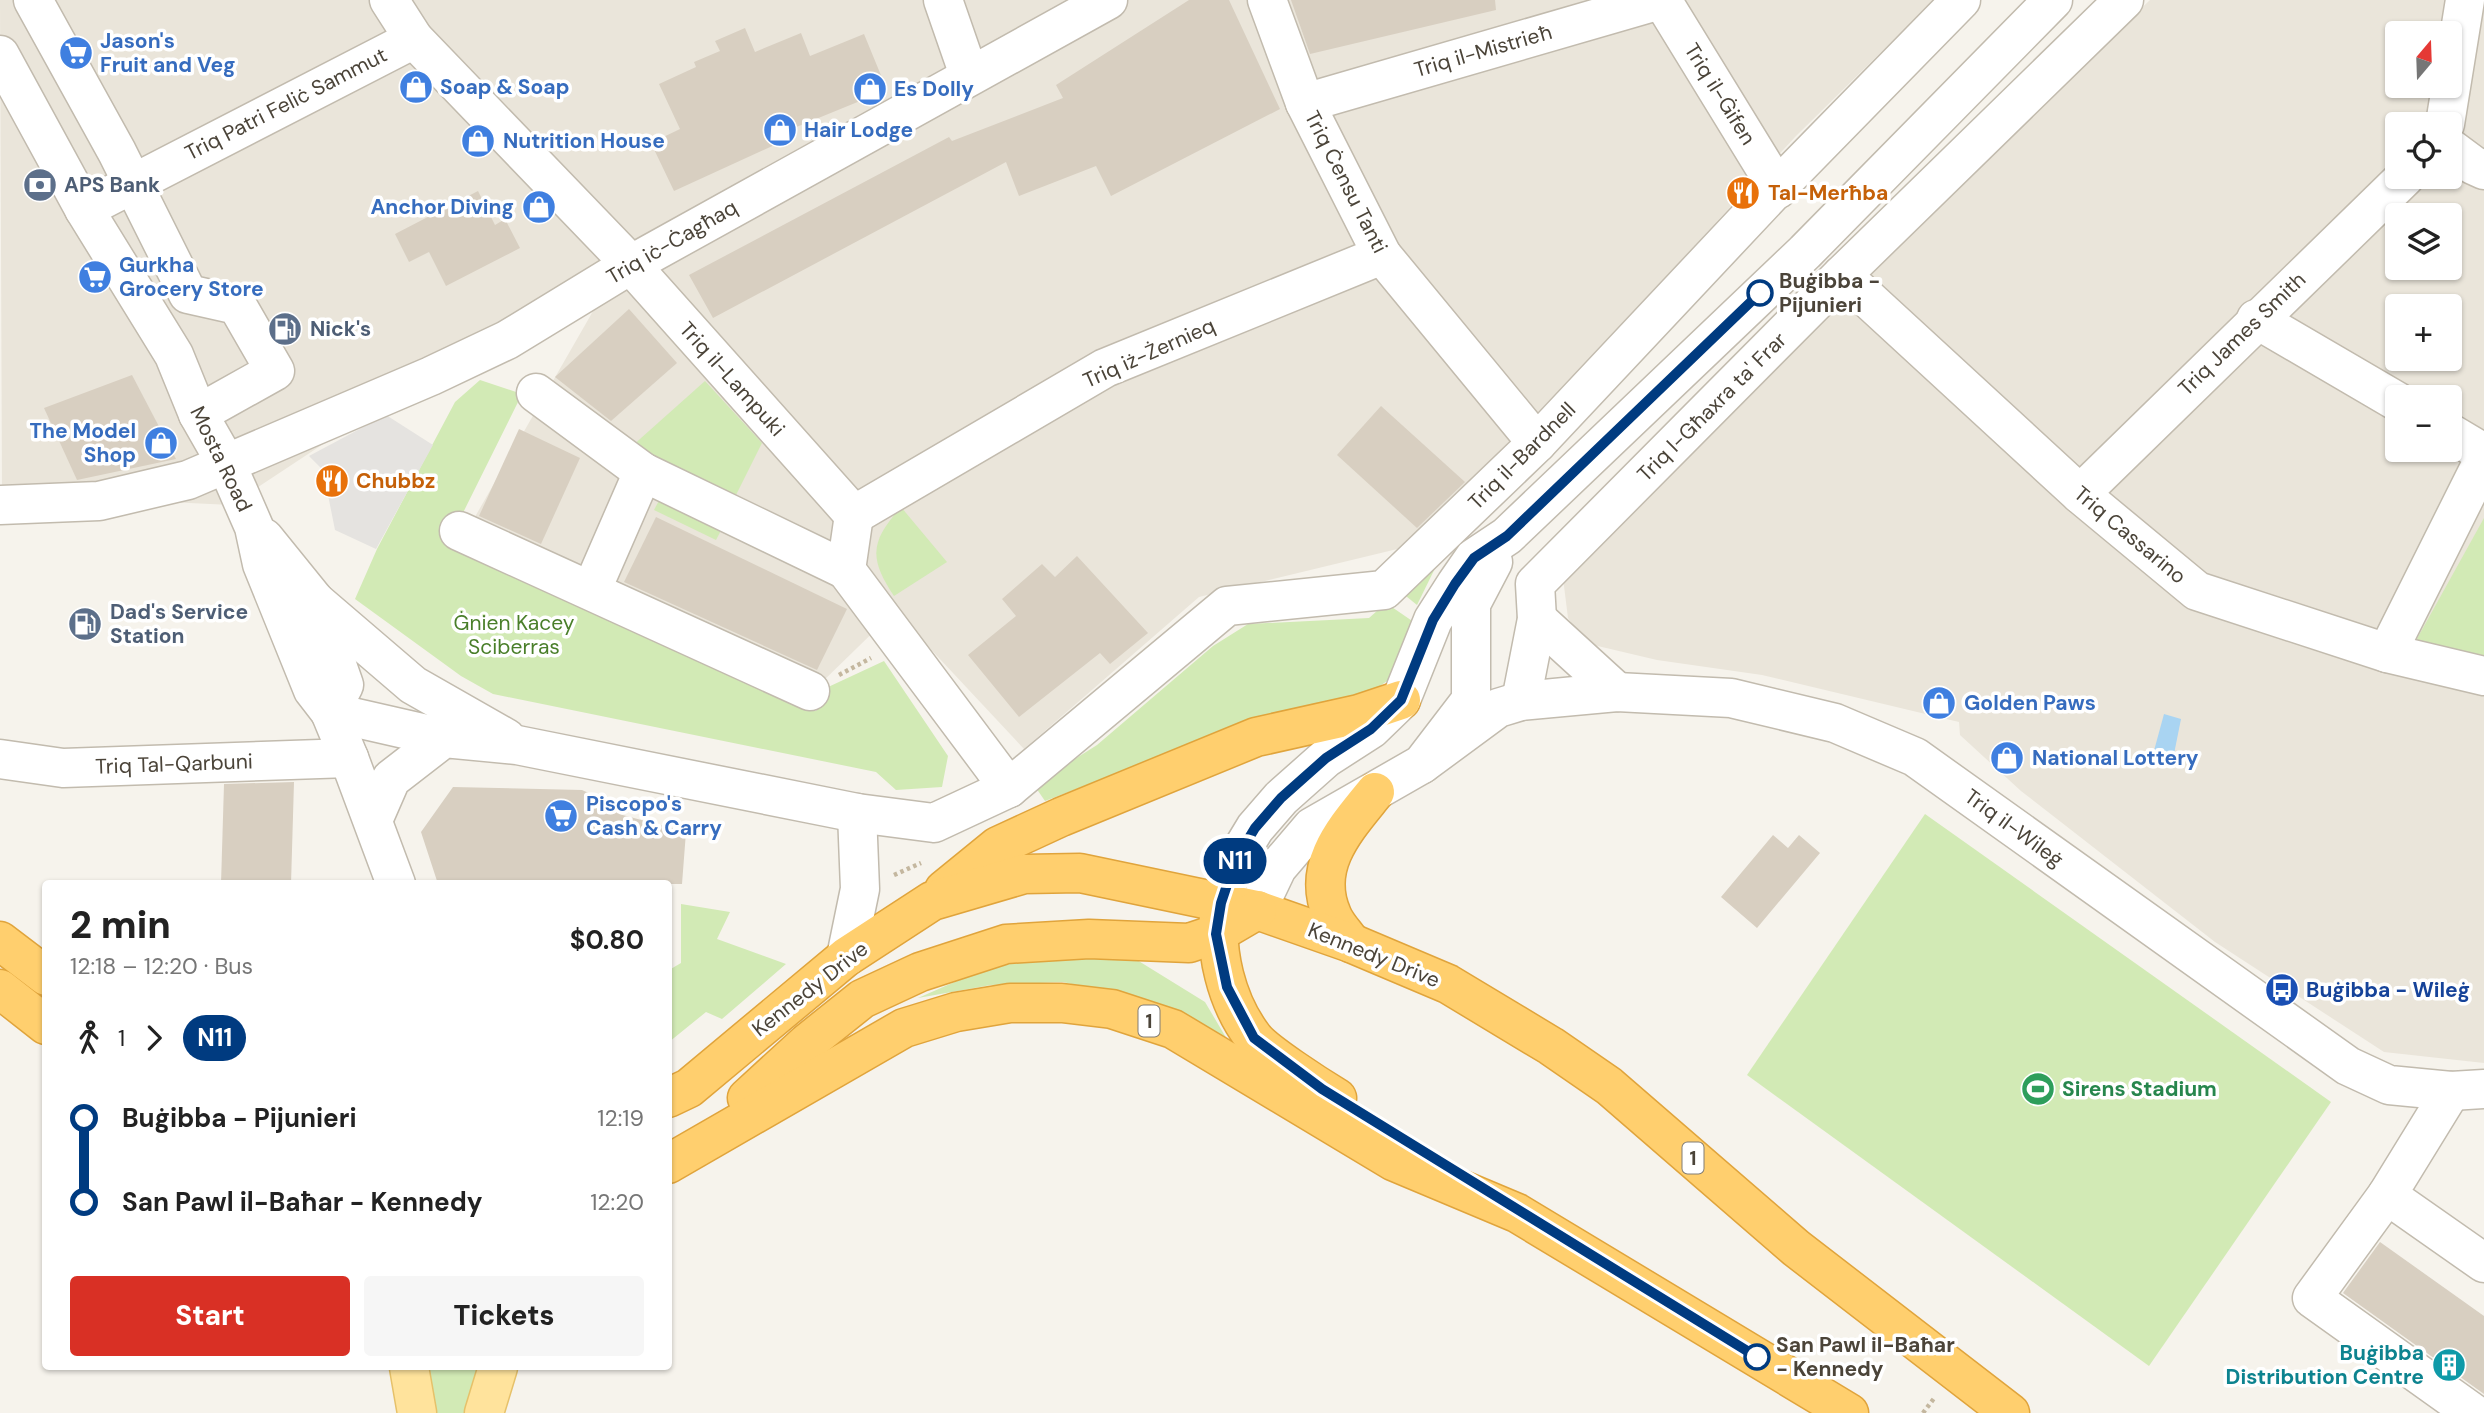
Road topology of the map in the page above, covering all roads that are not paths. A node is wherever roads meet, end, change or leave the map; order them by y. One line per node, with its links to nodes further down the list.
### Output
1 (33, 0): 18 (street)
2 (389, 0): 11 (street, Triq il-Lampuki)
3 (943, 0): 13 (street)
4 (1108, 0): 13 (street, Triq iċ-Ċagħaq)
5 (1267, 0): 14 (street, Triq Ċensu Tanti)
6 (1661, 0): 14 (street, Triq il-Mistrieħ); 19 (street, Triq il-Ġifen)
7 (1961, 0): 19 (street, Triq il-Bardnell)
8 (2053, 0): 40 (street)
9 (2123, 0): 24 (street, Triq l-Għaxra ta' Frar)
10 (2465, 0): 15 (street)
11 (414, 38): 18 (street, Triq Patri Feliċ Sammut); 23 (street, Triq il-Lampuki)
12 (0, 55): 21 (street, Mosta Road)
13 (969, 75): 23 (street, Triq iċ-Ċagħaq)
14 (1305, 103): 22 (street, Triq Ċensu Tanti)
15 (2447, 112)
16 (2462, 157): 17 (street)
17 (2484, 170)
18 (133, 184): 21 (street, Triq Patri Feliċ Sammut); 28 (street)
19 (1778, 189): 30 (street, Triq il-Bardnell)
20 (2392, 189): 25 (street, Triq James Smith)
21 (83, 209): 28 (street, Mosta Road)
22 (1382, 255): 30 (street, Triq Ċensu Tanti); 37 (street, Triq iż-Żernieq)
23 (630, 265): 33 (street, Triq iċ-Ċagħaq); 37 (street, Triq il-Lampuki)
24 (1842, 275): 35 (street, Triq Cassarino); 44 (street, Triq l-Għaxra ta' Frar)
25 (2256, 319): 27 (street); 35 (street, Triq James Smith)
26 (536, 393): 34 (street)
27 (2385, 394)
28 (198, 414): 33 (street, Mosta Road)
29 (2462, 440): 31 (street)
30 (1537, 443): 57 (street, Triq il-Bardnell)
31 (2484, 453)
32 (2484, 459): 45 (street)
33 (226, 463): 36 (street, Triq iċ-Ċagħaq); 38 (street, Mosta Road)
34 (643, 472): 41 (street); 42 (street)
35 (2080, 494): 45 (street, Triq Cassarino)
36 (0, 505)
37 (854, 515): 41 (street)
38 (254, 527): 43 (street); 52 (street, Mosta Road)
39 (459, 531): 42 (street)
40 (1507, 536): 50 (street); 51 (street)
41 (846, 570): 57 (street)
42 (592, 589): 48 (street)
43 (315, 601): 47 (street); 52 (street)
44 (1537, 619): 49 (street); 51 (street, Triq l-Għaxra ta' Frar)
45 (2387, 653): 46 (street, Triq Cassarino)
46 (2484, 676)
47 (413, 685): 52 (street); 54 (street)
48 (810, 691)
49 (1617, 692): 51 (street, Triq il-Wileġ); 70 (street, Triq il-Wileġ)
50 (1401, 700): 51 (street, Triq il-Wileġ); 62 (highway); 63 (street)
51 (1500, 703): 58 (street)
52 (330, 712): 53 (street); 55 (street, Mosta Road)
53 (444, 738): 54 (street); 60 (street)
54 (517, 745): 59 (street, Triq il-Bardnell)
55 (349, 758): 56 (street, Triq Tal-Qarbuni); 60 (street, Mosta Road)
56 (0, 759)
57 (1009, 788): 59 (street, Triq il-Bardnell)
58 (1376, 792): 63 (street); 65 (highway)
59 (857, 813): 66 (street)
60 (374, 818): 61 (street, Mosta Road)
61 (395, 880)
62 (932, 901): 63 (highway, Kennedy Drive / 1); 66 (highway, Kennedy Drive / 1)
63 (1231, 916): 65 (highway, Kennedy Drive / 1); 72 (highway); 74 (highway)
64 (0, 940): 67 (highway)
65 (1351, 943): 81 (highway, Kennedy Drive / 1)
66 (846, 957): 71 (highway, Kennedy Drive / 1)
67 (42, 973)
68 (0, 989): 69 (highway)
69 (42, 1022)
70 (2468, 1090): 73 (street)
71 (672, 1096)
72 (682, 1154): 74 (highway, 1)
73 (2387, 1195): 75 (street); 82 (street)
74 (1579, 1250): 80 (highway, 1)
75 (2484, 1263)
76 (410, 1370): 78 (main road)
77 (497, 1370): 79 (main road)
78 (417, 1413)
79 (484, 1413)
80 (1849, 1413)
81 (2010, 1413)
82 (2473, 1413)

